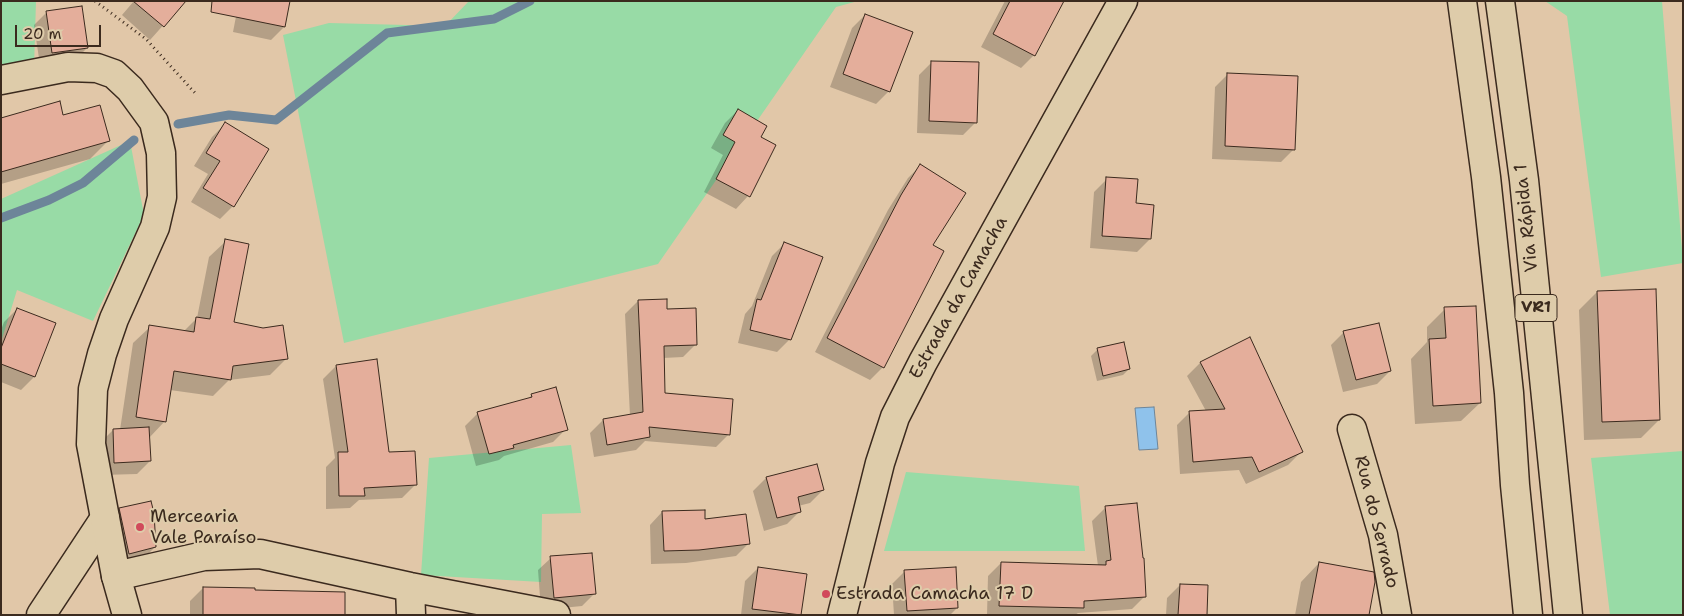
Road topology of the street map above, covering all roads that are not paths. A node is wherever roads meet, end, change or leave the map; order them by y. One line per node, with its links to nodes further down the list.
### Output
1 (1124, 1): 13 (main road, Estrada da Camacha)
2 (1462, 1): 15 (main road, Via Rápida 1 / VR1)
3 (1500, 1): 16 (main road, Via Rápida 1 / VR1)
4 (1, 80): 6 (main road)
5 (1352, 429): 14 (main road, Rua do Serrado)
6 (105, 518): 7 (main road); 9 (main road)
7 (116, 576): 8 (main road); 10 (main road)
8 (410, 587): 11 (main road); 12 (main road)
9 (41, 615)
10 (127, 615)
11 (411, 615)
12 (556, 615)
13 (842, 615)
14 (1398, 615)
15 (1528, 615)
16 (1568, 615)

